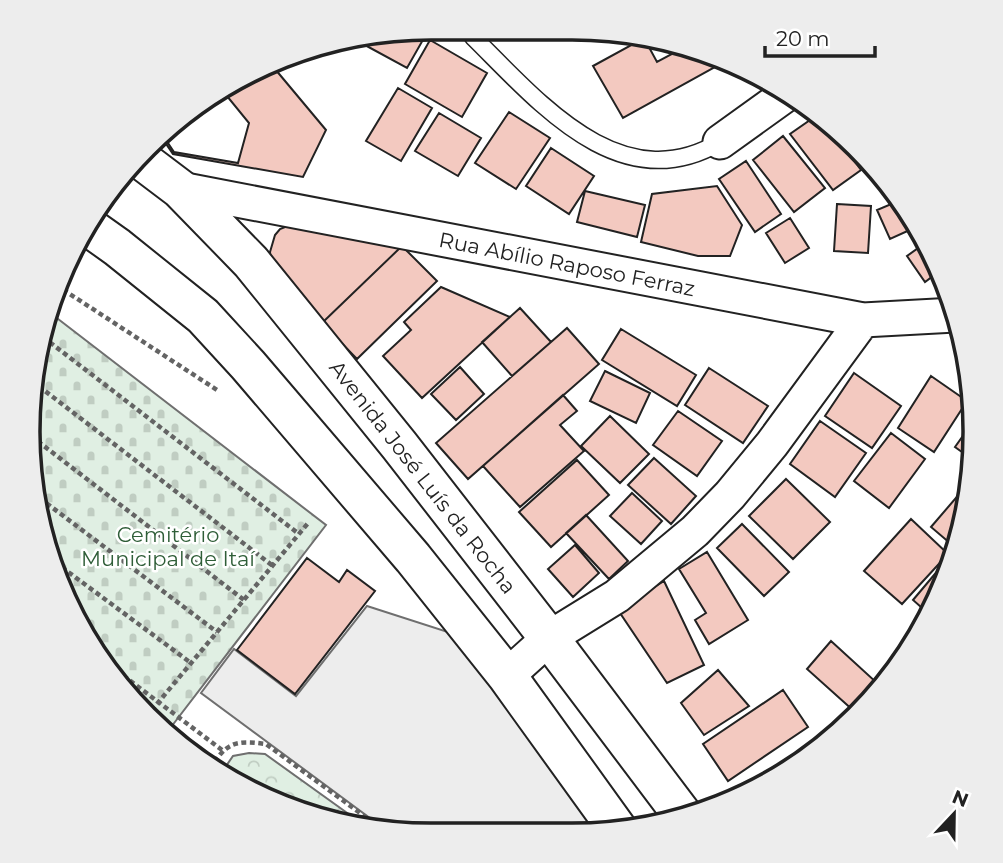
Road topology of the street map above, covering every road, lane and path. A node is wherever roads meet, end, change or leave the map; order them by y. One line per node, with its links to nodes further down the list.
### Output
1 (476, 40): 3 (lane)
2 (779, 100): 3 (street)
3 (720, 142)
4 (147, 164): 5 (street, Avenida José Luís da Rocha)
5 (180, 188): 9 (street, Rua Abílio Raposo Ferraz); 21 (street, Avenida José Luís da Rocha)
6 (96, 232): 23 (street)
7 (67, 291): 12 (path)
8 (945, 316): 9 (street, Rua Abílio Raposo Ferraz)
9 (863, 320): 21 (street)
10 (51, 343): 16 (path)
11 (43, 389): 17 (path)
12 (219, 392)
13 (40, 443): 19 (path)
14 (47, 504): 20 (path)
15 (309, 522): 16 (path)
16 (299, 534): 17 (path)
17 (273, 566): 19 (path)
18 (66, 570): 22 (path)
19 (244, 600): 20 (path)
20 (217, 632): 22 (path)
21 (550, 638): 23 (street); 29 (street, Avenida José Luís da Rocha)
22 (191, 663): 25 (path)
23 (507, 676): 31 (street)
24 (129, 680): 25 (path)
25 (159, 702): 26 (path); 27 (path)
26 (154, 707)
27 (222, 750): 28 (path); 30 (path)
28 (217, 759)
29 (677, 808)
30 (365, 817)
31 (611, 820)

